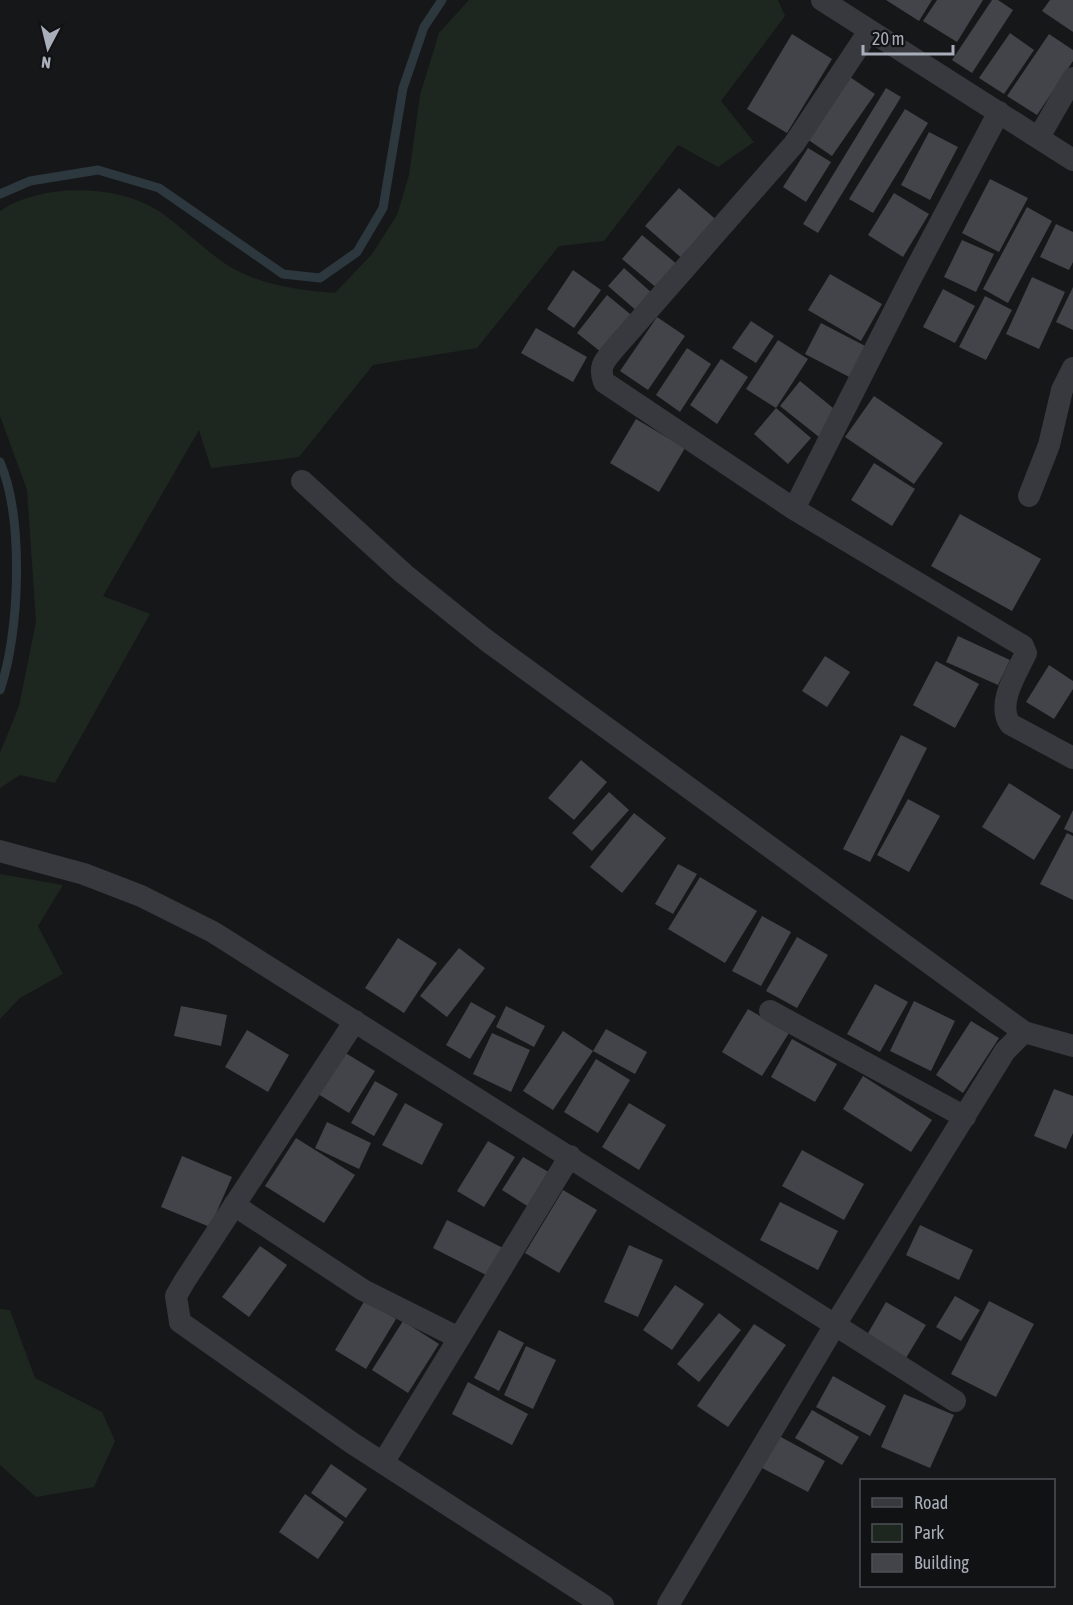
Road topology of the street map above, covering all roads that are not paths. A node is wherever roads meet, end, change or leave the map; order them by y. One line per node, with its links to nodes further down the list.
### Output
1 (822, 0): 2 (street)
2 (869, 31): 4 (street); 10 (street)
3 (1073, 78): 5 (street)
4 (999, 112): 5 (street); 10 (street)
5 (1039, 137): 6 (street)
6 (1073, 160)
7 (1073, 368): 9 (street)
8 (302, 480): 15 (street)
9 (1029, 496)
10 (794, 509): 11 (street)
11 (1073, 759)
12 (0, 851): 14 (street)
13 (770, 1011): 17 (street)
14 (355, 1021): 18 (street); 19 (street)
15 (1024, 1032): 16 (street); 17 (street)
16 (1073, 1046)
17 (965, 1117): 20 (street)
18 (570, 1156): 20 (street); 21 (street)
19 (234, 1205): 21 (street); 23 (street)
20 (835, 1325): 22 (street); 25 (street)
21 (459, 1338): 23 (street)
22 (955, 1401)
23 (383, 1463): 24 (street)
24 (603, 1605)
25 (668, 1605)

